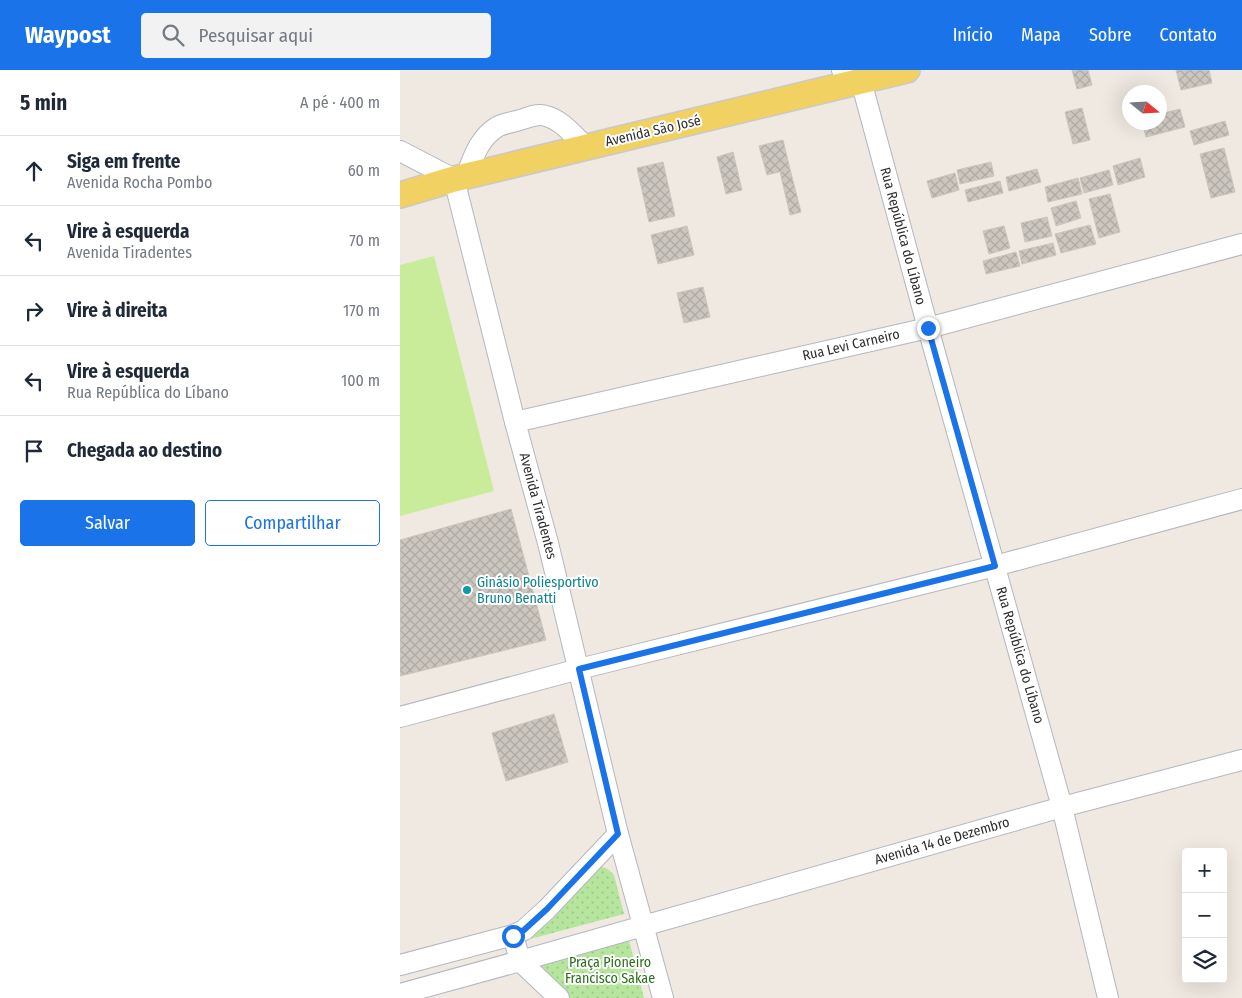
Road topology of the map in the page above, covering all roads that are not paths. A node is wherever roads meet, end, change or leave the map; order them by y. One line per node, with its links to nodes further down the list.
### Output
1 (907, 70): 2 (main road, Avenida São José)
2 (851, 76): 3 (main road, Avenida São José); 8 (street, Rua República do Líbano)
3 (586, 147): 5 (main road, Avenida São José); 5 (street)
4 (400, 150): 5 (street)
5 (460, 177): 6 (main road, Avenida São José); 9 (street, Avenida Tiradentes)
6 (400, 195)
7 (1242, 244): 8 (street, Rua Levi Carneiro)
8 (928, 328): 9 (street, Rua Levi Carneiro); 11 (street, Rua República do Líbano)
9 (515, 422): 12 (street, Avenida Tiradentes)
10 (1242, 499): 11 (street)
11 (995, 566): 12 (street); 15 (street, Rua República do Líbano)
12 (579, 669): 13 (street); 16 (street, Avenida Tiradentes)
13 (400, 717)
14 (1242, 760): 15 (street, Avenida 14 de Dezembro)
15 (1062, 807): 17 (street, Avenida 14 de Dezembro); 24 (street, Rua República do Líbano)
16 (618, 834): 17 (street, Avenida Tiradentes); 18 (street)
17 (642, 926): 19 (street, Avenida 14 de Dezembro); 23 (street, Avenida Tiradentes)
18 (513, 936): 19 (street); 20 (street)
19 (520, 961): 21 (street, Avenida 14 de Dezembro); 22 (street)
20 (400, 964)
21 (400, 994)
22 (559, 998)
23 (663, 998)
24 (1108, 998)

